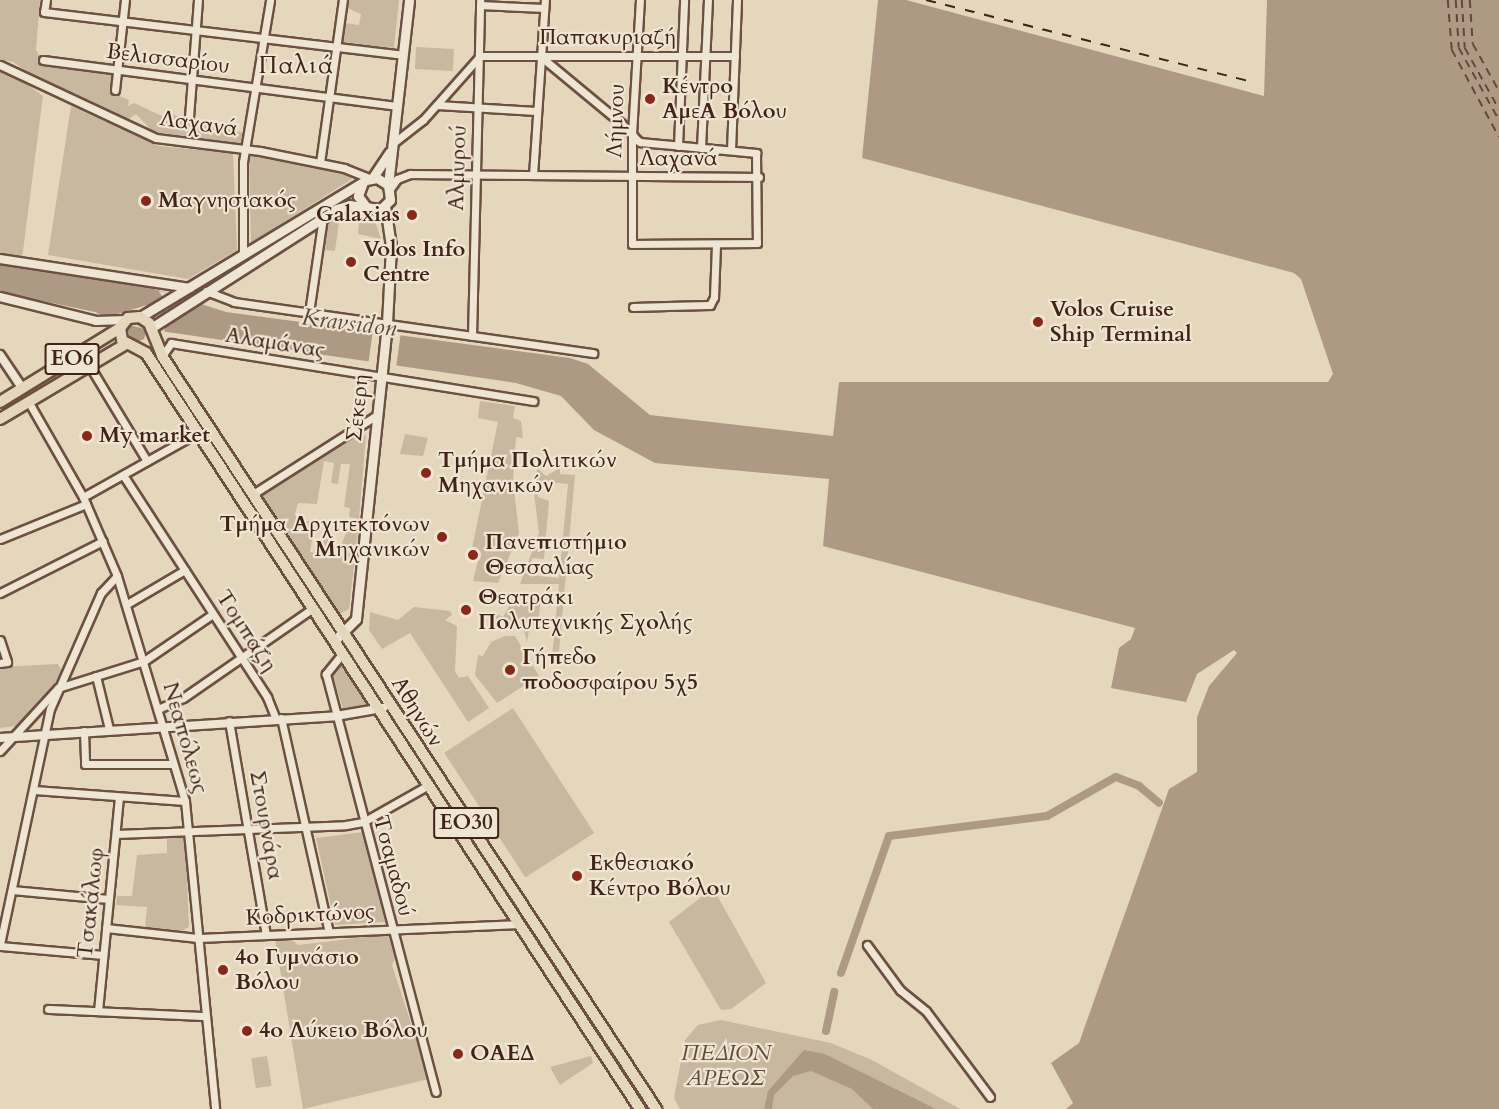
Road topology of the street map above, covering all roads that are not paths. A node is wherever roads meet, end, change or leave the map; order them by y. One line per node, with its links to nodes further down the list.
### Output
1 (46, 0): 14 (street)
2 (125, 0): 14 (street)
3 (198, 0): 15 (street)
4 (270, 0): 16 (street)
5 (343, 0): 17 (street)
6 (409, 0): 18 (main road)
7 (544, 0): 13 (street)
8 (640, 0): 21 (street, Λήμνου)
9 (684, 0): 22 (street)
10 (708, 0): 23 (street)
11 (737, 0): 24 (street)
12 (480, 3): 13 (street); 19 (street, Αλμυρού)
13 (544, 8): 20 (street)
14 (122, 21): 15 (street); 27 (street)
15 (196, 29): 16 (street); 28 (street)
16 (266, 38): 17 (street); 29 (street)
17 (336, 47): 18 (street); 31 (street)
18 (402, 55): 33 (main road)
19 (480, 56): 20 (street, Παπακυριαζή); 32 (street); 34 (street, Αλμυρού)
20 (540, 56): 21 (street, Παπακυριαζή); 35 (street); 37 (street)
21 (637, 56): 22 (street, Παπακυριαζή); 37 (street, Λήμνου)
22 (682, 56): 23 (street, Παπακυριαζή); 39 (street)
23 (705, 56): 24 (street, Παπακυριαζή); 40 (street)
24 (735, 56): 42 (street)
25 (43, 60): 27 (street, Βελισσαρίου)
26 (0, 65): 41 (street, Λαχανά)
27 (117, 72): 28 (street, Βελισσαρίου); 30 (street)
28 (192, 81): 29 (street, Βελισσαρίου); 36 (street)
29 (258, 89): 31 (street, Βελισσαρίου); 41 (street)
30 (115, 90)
31 (329, 98): 33 (street, Βελισσαρίου); 43 (street)
32 (437, 105): 34 (street); 38 (street)
33 (396, 106): 38 (main road)
34 (478, 108): 35 (street); 44 (street, Αλμυρού)
35 (536, 111): 45 (street)
36 (189, 117)
37 (632, 134): 39 (street); 46 (street, Λήμνου)
38 (392, 144): 48 (main road); 49 (main road)
39 (678, 146): 40 (street)
40 (701, 148): 42 (street)
41 (245, 149): 43 (street, Λαχανά); 54 (street)
42 (731, 150): 47 (street)
43 (320, 163): 48 (street, Λαχανά)
44 (476, 175): 45 (street, Λαχανά); 49 (street, Λαχανά); 65 (street, Αλμυρού)
45 (532, 175): 46 (street, Λαχανά)
46 (632, 176): 47 (street, Λαχανά); 53 (street, Λήμνου)
47 (759, 177): 53 (street)
48 (369, 179): 49 (main road); 51 (main road); 54 (main road)
49 (389, 187): 50 (main road)
50 (385, 206): 51 (main road); 63 (main road, Σέκερη)
51 (367, 208): 52 (main road)
52 (323, 217): 57 (main road); 60 (street)
53 (716, 244): 59 (street)
54 (243, 255): 56 (main road)
55 (0, 259): 56 (street)
56 (190, 288): 61 (main road)
57 (206, 291): 60 (street); 64 (main road)
58 (0, 297): 62 (street)
59 (633, 307)
60 (309, 313): 63 (street)
61 (141, 317): 62 (main road, ΕΟ6); 64 (main road, Αθηνών)
62 (122, 323): 66 (main road, ΕΟ6); 73 (main road, ΕΟ6)
63 (386, 326): 65 (street); 72 (main road, Σέκερη)
64 (151, 330): 67 (main road); 70 (main road, Αθηνών / ΕΟ30)
65 (472, 336): 68 (street)
66 (126, 344): 67 (main road, ΕΟ6); 71 (main road, ΕΟ6)
67 (138, 347): 79 (main road, Αθηνών / ΕΟ30)
68 (593, 353)
69 (0, 356): 73 (street)
70 (162, 356): 72 (street, Αλαμάνας); 82 (main road, Αθηνών / ΕΟ30)
71 (89, 366): 74 (main road, ΕΟ6); 80 (street)
72 (381, 376): 76 (street, Αλαμάνας); 77 (main road, Σέκερη)
73 (22, 388): 75 (main road, ΕΟ6)
74 (28, 401): 78 (main road, ΕΟ6); 83 (street, Νεαπόλεως)
75 (0, 402)
76 (533, 402)
77 (377, 415): 82 (street); 92 (main road, Σέκερη)
78 (0, 418)
79 (199, 432): 80 (street); 90 (main road, Αθηνών / ΕΟ30)
80 (147, 461): 81 (street)
81 (123, 475): 83 (street); 86 (street, Τομπάζη)
82 (253, 494): 92 (main road, Αθηνών / ΕΟ30)
83 (84, 500): 84 (street); 85 (street, Νεαπόλεως)
84 (0, 539)
85 (103, 541): 87 (street, Νεαπόλεως); 88 (street)
86 (185, 570): 89 (street); 91 (street, Τομπάζη)
87 (117, 576): 89 (street, Νεαπόλεως); 100 (street)
88 (0, 593)
89 (128, 604): 97 (street, Νεαπόλεως)
90 (313, 608): 94 (main road, Αθηνών / ΕΟ30); 96 (street)
91 (213, 614): 96 (street, Τομπάζη); 97 (street)
92 (344, 634): 94 (main road); 101 (main road, Αθηνών / ΕΟ30)
93 (0, 640): 98 (street)
94 (334, 640): 95 (main road, Αθηνών / ΕΟ30)
95 (342, 654): 103 (main road, Αθηνών / ΕΟ30); 104 (street, Τσαμαδού)
96 (240, 656): 102 (street); 105 (street, Τομπάζη)
97 (144, 661): 99 (street); 102 (street, Νεαπόλεως)
98 (3, 662)
99 (96, 676): 100 (street); 108 (street)
100 (61, 687): 110 (street); 111 (street)
101 (388, 704): 103 (street); 142 (main road, Αθηνών / ΕΟ30)
102 (158, 709): 107 (street, Νεαπόλεως)
103 (378, 711): 104 (street); 115 (main road, Αθηνών / ΕΟ30)
104 (336, 716): 105 (street); 119 (street, Τσαμαδού)
105 (279, 718): 106 (street); 120 (street, Τομπάζη)
106 (229, 721): 107 (street); 121 (street, Στουρνάρα)
107 (162, 724): 108 (street); 114 (street, Νεαπόλεως)
108 (109, 729): 109 (street)
109 (84, 731): 110 (street); 114 (street)
110 (46, 734): 111 (street); 116 (street)
111 (13, 737): 112 (street); 113 (street)
112 (0, 738)
113 (0, 751)
114 (173, 764): 118 (street, Νεαπόλεως)
115 (427, 786): 119 (street); 126 (main road, Αθηνών / ΕΟ30)
116 (34, 790): 117 (street); 124 (street)
117 (118, 798): 118 (street); 123 (street, Τσακάλωφ)
118 (184, 801): 122 (street, Νεαπόλεως)
119 (363, 822): 120 (street); 128 (street, Τσαμαδού)
120 (304, 828): 121 (street); 129 (street, Τομπάζη)
121 (248, 830): 122 (street); 130 (street, Στουρνάρα)
122 (191, 833): 123 (street); 131 (street, Νεαπόλεως)
123 (116, 834): 125 (street, Τσακάλωφ)
124 (12, 890): 125 (street); 132 (street)
125 (109, 899): 127 (street, Τσακάλωφ)
126 (517, 924): 128 (street, Κοδρικτώνος); 141 (main road, Αθηνών / ΕΟ30)
127 (106, 928): 131 (street, Κοδρικτώνος); 134 (street, Τσακάλωφ)
128 (391, 929): 129 (street, Κοδρικτώνος); 138 (street, Τσαμαδού)
129 (329, 932): 130 (street, Κοδρικτώνος)
130 (266, 935): 131 (street, Κοδρικτώνος)
131 (197, 938): 137 (street, Νεαπόλεως)
132 (0, 945): 134 (street)
133 (867, 945): 139 (street)
134 (103, 955): 136 (street, Τσακάλωφ)
135 (48, 1009): 136 (street)
136 (98, 1011): 137 (street)
137 (204, 1016): 140 (street, Νεαπόλεως)
138 (436, 1092)
139 (990, 1097)
140 (215, 1109)
141 (640, 1109)
142 (656, 1109)

